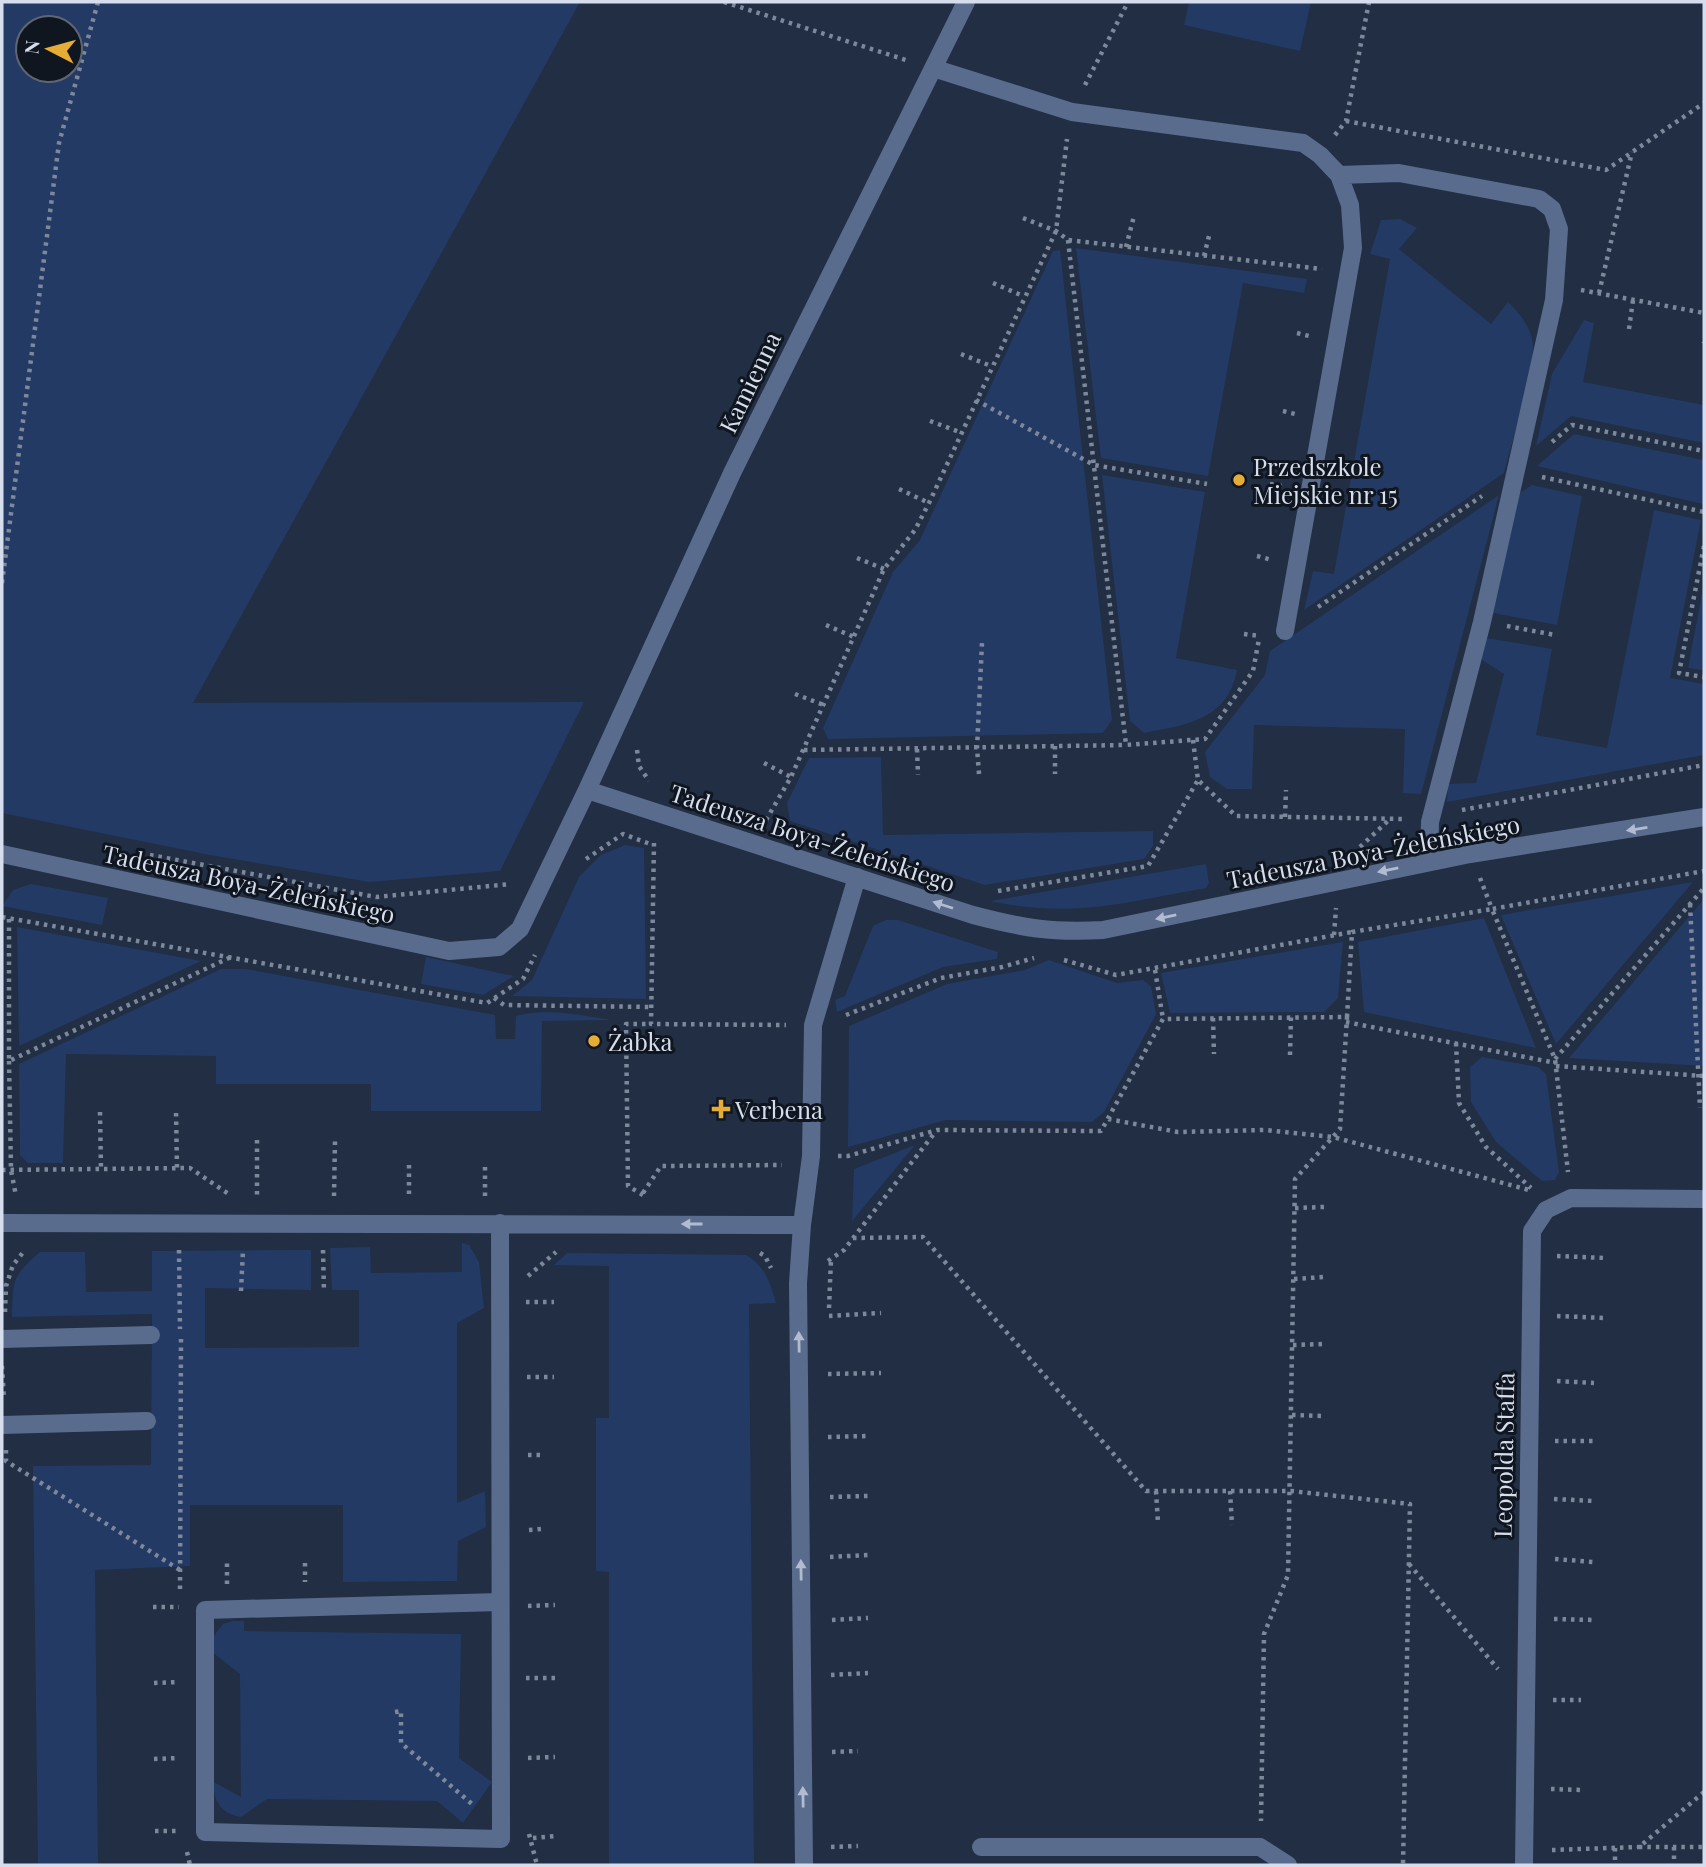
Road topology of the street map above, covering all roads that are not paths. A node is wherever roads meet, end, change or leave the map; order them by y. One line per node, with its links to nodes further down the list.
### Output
1 (966, 2): 2 (street, Kamienna)
2 (933, 68): 3 (street); 5 (street, Kamienna)
3 (1339, 175): 4 (street); 8 (street)
4 (1284, 631)
5 (587, 790): 7 (street, Tadeusza Boya-Żeleńskiego); 9 (street, Tadeusza Boya-Żeleńskiego)
6 (1704, 817): 8 (street, Tadeusza Boya-Żeleńskiego, one-way to 8)
7 (2, 853)
8 (1429, 862): 9 (street, Tadeusza Boya-Żeleńskiego, one-way to 9)
9 (858, 877): 13 (street)
10 (1704, 1199): 20 (street, Leopolda Staffa)
11 (2, 1223): 12 (street)
12 (500, 1223): 13 (street, one-way to 12); 18 (street)
13 (802, 1225): 21 (street, one-way to 13)
14 (151, 1335): 15 (street)
15 (2, 1339)
16 (147, 1421): 17 (street)
17 (3, 1425)
18 (509, 1604): 18 (street)
19 (981, 1847): 22 (street)
20 (1524, 1858)
21 (804, 1865)
22 (1288, 1865)

